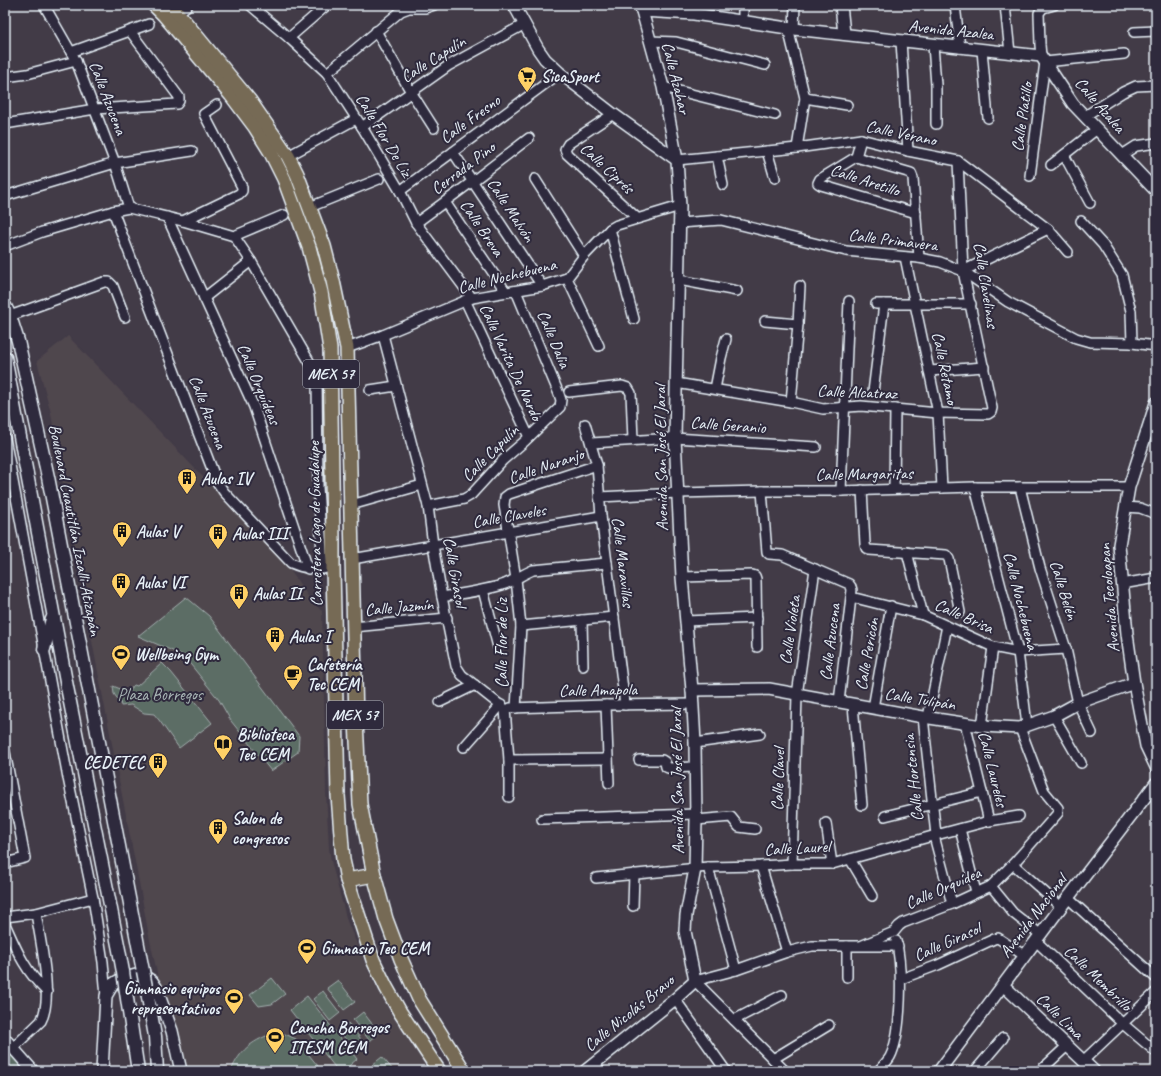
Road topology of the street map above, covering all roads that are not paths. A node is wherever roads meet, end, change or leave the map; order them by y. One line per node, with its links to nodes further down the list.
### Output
1 (154, 5): 132 (main road, Carretera Lago de Guadalupe / MEX 57)
2 (250, 5): 25 (street, Calle Flor De Liz)
3 (327, 5): 25 (street)
4 (434, 5): 21 (street)
5 (514, 5): 18 (street)
6 (743, 5): 16 (street)
7 (795, 5): 19 (street)
8 (841, 5): 24 (street)
9 (955, 5): 29 (street)
10 (1005, 5): 32 (street)
11 (1054, 5): 34 (street)
12 (47, 6): 31 (street, Calle Azucena)
13 (179, 7): 66 (main road, MEX 57)
14 (642, 8): 15 (street, Avenida Azalea); 26 (street, Calle Azahar)
15 (694, 10): 16 (street, Avenida Azalea)
16 (743, 22): 19 (street, Avenida Azalea)
17 (149, 24): 20 (street)
18 (525, 24): 38 (street); 42 (street, Calle Capulín)
19 (791, 28): 24 (street, Avenida Azalea); 43 (street)
20 (130, 31): 31 (street); 46 (street)
21 (376, 31): 37 (street); 42 (street)
22 (1156, 31): 23 (street)
23 (1134, 32)
24 (844, 34): 27 (street, Avenida Azalea)
25 (289, 38): 37 (street, Calle Flor De Liz)
26 (650, 40): 36 (street); 41 (street, Calle Azahar)
27 (901, 41): 28 (street, Avenida Azalea); 62 (street)
28 (933, 45): 29 (street, Avenida Azalea); 53 (street)
29 (960, 48): 30 (street, Avenida Azalea)
30 (982, 50): 32 (street, Avenida Azalea); 50 (street)
31 (71, 52): 35 (street, Calle Azucena)
32 (1010, 53): 34 (street, Avenida Azalea)
33 (1124, 54): 34 (street)
34 (1043, 59): 49 (street, Calle Azalea); 73 (street, Calle Platillo)
35 (76, 61): 39 (street); 46 (street, Calle Azucena)
36 (765, 65)
37 (327, 73): 51 (street, Calle Flor De Liz)
38 (560, 73): 47 (street); 63 (street, Calle Fresno)
39 (5, 77)
40 (1156, 85): 49 (street)
41 (663, 87): 48 (street); 69 (street, Calle Azahar)
42 (411, 92): 51 (street, Calle Capulín); 54 (street)
43 (805, 98): 45 (street); 59 (street)
44 (217, 105): 92 (street)
45 (847, 105)
46 (95, 109): 52 (street); 71 (street, Calle Azucena)
47 (613, 114): 69 (street); 91 (street, Calle Ciprés)
48 (775, 115)
49 (1085, 116): 55 (street, Calle Azalea)
50 (988, 118)
51 (359, 123): 66 (street, Calle Capulín); 79 (street, Calle Flor De Liz)
52 (5, 124)
53 (936, 124)
54 (434, 128)
55 (1096, 128): 64 (street); 65 (street, Calle Azalea)
56 (529, 138): 77 (street, Cerrada Pino)
57 (861, 139): 59 (street, Calle Verano); 62 (street, Calle Verano); 68 (street, Calle Aretillo)
58 (1156, 143): 65 (street)
59 (797, 148): 61 (street, Calle Verano)
60 (192, 151): 71 (street)
61 (766, 151): 67 (street, Calle Verano); 74 (street)
62 (908, 151): 70 (street, Calle Verano)
63 (453, 152): 77 (street, Calle Malvón); 79 (street, Calle Fresno)
64 (1064, 155): 72 (street); 83 (street)
65 (1122, 155): 80 (street, Calle Azalea)
66 (288, 156): 85 (main road, MEX 57)
67 (717, 156): 69 (street, Calle Verano); 78 (street)
68 (856, 157): 88 (street); 88 (street, Calle Aretillo)
69 (677, 160): 84 (street, Avenida San José El Jaral)
70 (958, 161): 97 (street, Calle Verano); 105 (street, Calle Clavelinas)
71 (115, 163): 81 (street); 86 (street, Calle Azucena)
72 (1051, 165)
73 (1030, 176)
74 (775, 178)
75 (379, 179): 85 (street)
76 (534, 179): 101 (street)
77 (473, 181): 82 (street, Cerrada Pino); 108 (street, Calle Malvón)
78 (723, 186)
79 (400, 191): 94 (street, Calle Flor De Liz)
80 (1156, 191)
81 (5, 196)
82 (445, 202): 94 (street, Cerrada Pino); 112 (street, Calle Breva)
83 (1090, 203)
84 (680, 206): 91 (street, Calle Nochebuena); 95 (street, Avenida San José El Jaral)
85 (310, 207): 128 (main road, MEX 57)
86 (129, 208): 87 (street); 90 (street)
87 (113, 211): 99 (street); 181 (street, Calle Azucena)
88 (916, 213): 103 (street)
89 (284, 215): 98 (street)
90 (167, 217): 92 (street); 113 (street, Calle Orquídeas)
91 (637, 218): 96 (street, Calle Nochebuena)
92 (183, 221): 98 (street)
93 (1081, 221): 125 (street)
94 (416, 223): 114 (street, Calle Flor De Liz)
95 (680, 223): 102 (street, Calle Primavera); 107 (street, Avenida San José El Jaral)
96 (610, 229): 101 (street, Calle Nochebuena); 120 (street)
97 (1048, 229): 100 (street, Calle Verano); 105 (street)
98 (234, 236): 104 (street)
99 (5, 246)
100 (1068, 252)
101 (584, 256): 106 (street, Calle Nochebuena)
102 (905, 257): 103 (street, Calle Primavera); 117 (street, Calle Retamo)
103 (919, 258): 105 (street, Calle Primavera)
104 (250, 261): 113 (street); 133 (street)
105 (964, 271): 116 (street, Calle Clavelinas); 125 (street, Calle Primavera)
106 (567, 278): 108 (street, Calle Nochebuena); 126 (street)
107 (679, 280): 111 (street); 134 (street, Avenida San José El Jaral)
108 (542, 286): 110 (street, Calle Nochebuena)
109 (800, 286): 122 (street)
110 (516, 291): 112 (street, Calle Nochebuena); 140 (street, Calle Dalia)
111 (737, 291)
112 (506, 292): 114 (street, Calle Nochebuena)
113 (204, 298): 181 (street, Calle Orquídeas)
114 (469, 299): 123 (street, Calle Nochebuena); 149 (street, Calle Varita De Nardo)
115 (849, 301): 143 (street)
116 (970, 304): 117 (street); 130 (street, Calle Clavelinas)
117 (915, 305): 131 (street, Calle Retamo); 139 (street)
118 (7, 311): 119 (street); 310 (main road, Boulevard Cuautitlán Izcalli-Atizapán, bridge)
119 (125, 317)
120 (634, 319)
121 (765, 321): 122 (street)
122 (798, 324): 141 (street)
123 (383, 335): 128 (street, Calle Nochebuena); 135 (street, Calle Girasol)
124 (726, 339): 136 (street)
125 (1132, 343): 127 (street, Calle Primavera)
126 (599, 346)
127 (1156, 346)
128 (347, 348): 168 (main road, MEX 57)
129 (5, 357): 193 (main road)
130 (984, 367): 131 (street); 145 (street, Calle Clavelinas)
131 (929, 371): 146 (street, Calle Retamo)
132 (330, 374): 133 (street); 175 (main road, Carretera Lago de Guadalupe / MEX 57)
133 (316, 376): 180 (street)
134 (676, 383): 136 (street, Calle Alcatraz); 151 (street, Avenida San José El Jaral)
135 (396, 386): 137 (street); 156 (street, Calle Girasol)
136 (715, 389): 141 (street, Calle Alcatraz)
137 (370, 390)
138 (569, 392): 152 (street)
139 (873, 392)
140 (561, 400): 149 (street, Calle Capulín)
141 (791, 402): 143 (street, Calle Alcatraz)
142 (1156, 404): 148 (street, Avenida Tecoloapan)
143 (844, 408): 144 (street, Calle Alcatraz); 164 (street)
144 (895, 409): 146 (street, Calle Alcatraz); 161 (street)
145 (991, 412): 146 (street, Calle Alcatraz)
146 (938, 413): 160 (street, Calle Retamo)
147 (585, 424): 153 (street, Calle Maravillas)
148 (1152, 424): 159 (street, Avenida Tecoloapan)
149 (529, 437): 169 (street, Calle Capulín)
150 (5, 438): 205 (street)
151 (675, 438): 152 (street, Calle Geranio); 154 (street, Calle Geranio); 165 (street, Avenida San José El Jaral)
152 (633, 440): 153 (street, Calle Geranio)
153 (591, 443): 155 (street, Calle Maravillas)
154 (816, 447)
155 (597, 465): 166 (street, Calle Naranjo); 167 (street, Calle Maravillas)
156 (422, 486): 168 (street); 169 (street, Calle Girasol)
157 (975, 487): 158 (street, Calle Margaritas); 160 (street, Calle Margaritas); 207 (street, Calle Nochebuena)
158 (1020, 487): 159 (street, Calle Margaritas); 206 (street, Calle Belén)
159 (1129, 487): 170 (street, Avenida Tecoloapan)
160 (942, 488): 161 (street, Calle Margaritas)
161 (894, 489): 162 (street, Calle Margaritas)
162 (862, 490): 164 (street, Calle Margaritas); 177 (street)
163 (762, 491): 164 (street, Calle Margaritas); 165 (street, Calle Margaritas); 182 (street)
164 (841, 491)
165 (678, 493): 167 (street, Calle Margaritas); 183 (street, Avenida San José El Jaral)
166 (505, 497): 173 (street, Calle Flor de Liz)
167 (599, 497): 172 (street, Calle Maravillas)
168 (351, 505): 174 (main road, MEX 57)
169 (428, 506): 176 (street, Calle Girasol)
170 (1125, 507): 171 (street); 186 (street, Avenida Tecoloapan)
171 (1156, 514)
172 (601, 516): 173 (street, Calle Claveles); 179 (street, Calle Maravillas)
173 (508, 532): 176 (street, Calle Claveles); 185 (street, Calle Flor de Liz)
174 (351, 538): 175 (main road); 178 (main road, MEX 57)
175 (333, 539): 180 (main road, Carretera Lago de Guadalupe / MEX 57)
176 (433, 545): 178 (street, Calle Claveles); 188 (street, Calle Girasol)
177 (907, 552): 191 (street); 192 (street)
178 (352, 559): 201 (main road, MEX 57)
179 (607, 563): 185 (street, Calle Jazmín); 194 (street, Calle Maravillas)
180 (328, 568): 181 (street, Calle Azucena); 266 (main road, Carretera Lago de Guadalupe / MEX 57)
181 (308, 569)
182 (815, 569): 189 (street, Calle Azucena); 212 (street, Calle Violeta)
183 (682, 577): 196 (street); 198 (street, Avenida San José El Jaral)
184 (1156, 578): 186 (street)
185 (516, 579): 187 (street, Calle Jazmín); 199 (street, Calle Flor de Liz)
186 (1122, 584): 209 (street, Avenida Tecoloapan)
187 (483, 590): 188 (street, Calle Jazmín); 202 (street)
188 (442, 597): 195 (street, Calle Girasol)
189 (851, 597): 190 (street, Calle Brisa); 214 (street, Calle Azucena)
190 (892, 606): 192 (street, Calle Brisa); 222 (street, Calle Pericón)
191 (960, 612)
192 (923, 615): 200 (street, Calle Brisa)
193 (53, 616): 205 (main road); 309 (main road, bridge)
194 (614, 617): 197 (street); 218 (street, Calle Maravillas)
195 (447, 618): 201 (street, Calle Jazmín); 210 (street, Calle Girasol)
196 (757, 618): 198 (street); 203 (street)
197 (582, 620): 199 (street); 208 (street)
198 (686, 621): 211 (street, Avenida San José El Jaral)
199 (521, 626): 221 (street, Calle Flor de Liz)
200 (947, 626): 204 (street, Calle Brisa); 224 (street, Calle Hortensia)
201 (353, 627): 264 (main road, MEX 57)
202 (498, 647)
203 (757, 647)
204 (993, 647): 207 (street, Calle Brisa); 226 (street)
205 (44, 649): 270 (street)
206 (1066, 649): 207 (street, Calle Brisa); 215 (street, Calle Belén)
207 (1018, 652): 227 (street, Calle Nochebuena)
208 (583, 666)
209 (1134, 683): 215 (street, Calle Tulipán); 238 (street, Avenida Tecoloapan)
210 (475, 685): 213 (street); 220 (street, Calle Girasol)
211 (692, 690): 212 (street, Calle Tulipán); 216 (street, Avenida San José El Jaral)
212 (797, 695): 214 (street, Calle Tulipán); 257 (street, Calle Clavel)
213 (440, 702)
214 (839, 702): 219 (street, Calle Tulipán)
215 (1078, 703): 223 (street, Calle Tulipán); 228 (street, Calle Belén)
216 (693, 704): 218 (street, Calle Amapola); 230 (street, Avenida San José El Jaral)
217 (606, 705): 218 (street, Calle Amapola); 221 (street, Calle Amapola); 233 (street)
218 (625, 705)
219 (853, 705): 222 (street, Calle Tulipán); 243 (street)
220 (503, 707): 221 (street, Calle Amapola); 231 (street); 234 (street)
221 (516, 708)
222 (873, 708): 224 (street, Calle Tulipán)
223 (1054, 716): 227 (street, Calle Tulipán); 236 (street)
224 (925, 717): 225 (street, Calle Tulipán); 244 (street, Calle Hortensia)
225 (965, 723): 226 (street, Calle Tulipán); 241 (street, Calle Laureles)
226 (982, 726): 227 (street, Calle Tulipán)
227 (1024, 726): 245 (street, Calle Nochebuena)
228 (1092, 733)
229 (760, 734): 230 (street)
230 (694, 743): 237 (street, Avenida San José El Jaral)
231 (464, 747)
232 (5, 752): 256 (street)
233 (608, 759): 234 (street); 239 (street)
234 (509, 760): 242 (street)
235 (640, 760): 237 (street)
236 (1081, 763)
237 (695, 767): 248 (street, Avenida San José El Jaral)
238 (1156, 768)
239 (610, 783)
240 (1156, 783): 271 (street, Avenida Nacional)
241 (982, 792): 244 (street); 250 (street, Calle Laureles)
242 (509, 797)
243 (862, 805)
244 (932, 805): 246 (street); 254 (street, Calle Hortensia)
245 (1059, 810): 259 (street, Calle Orquídea)
246 (885, 816)
247 (1019, 816): 250 (street, Calle Laurel)
248 (696, 817): 249 (street); 253 (street); 262 (street, Avenida San José El Jaral)
249 (542, 819)
250 (989, 821): 252 (street, Calle Laurel)
251 (826, 822): 258 (street)
252 (960, 829): 254 (street, Calle Laurel); 268 (street)
253 (755, 830)
254 (935, 835): 255 (street, Calle Laurel); 272 (street, Calle Hortensia)
255 (850, 859): 258 (street, Calle Laurel); 269 (street)
256 (5, 863)
257 (792, 864): 258 (street, Calle Laurel); 260 (street, Calle Laurel)
258 (832, 864)
259 (1013, 864): 267 (street, Calle Orquídea); 271 (street)
260 (761, 866): 261 (street, Calle Laurel); 282 (street)
261 (708, 867): 262 (street, Calle Laurel); 284 (street)
262 (694, 869): 263 (street, Calle Laurel); 288 (street, Avenida San José El Jaral)
263 (634, 874): 265 (street, Calle Laurel); 273 (street)
264 (374, 875): 266 (main road); 313 (main road, MEX 57)
265 (596, 878)
266 (347, 880): 312 (main road, Carretera Lago de Guadalupe / MEX 57)
267 (991, 886): 268 (street, Calle Orquídea); 278 (street, Calle Membrillo)
268 (976, 892): 272 (street, Calle Orquídea)
269 (872, 896)
270 (93, 898): 274 (street); 293 (street)
271 (1064, 903): 278 (street, Avenida Nacional); 286 (street)
272 (952, 904): 277 (street, Calle Orquídea)
273 (633, 906)
274 (36, 913): 275 (street); 290 (street)
275 (5, 917)
276 (5, 924): 290 (street)
277 (894, 932): 279 (street, Calle Orquídea); 281 (street)
278 (1038, 938): 283 (street, Avenida Nacional); 296 (street, Calle Membrillo)
279 (863, 945): 280 (street, Calle Orquídea); 281 (street, Calle Orquídea)
280 (847, 946): 282 (street, Calle Orquídea); 285 (street)
281 (898, 946): 287 (street)
282 (787, 952): 284 (street, Calle Orquídea)
283 (1025, 956): 287 (street, Calle Girasol); 289 (street, Avenida Nacional)
284 (736, 970): 288 (street, Calle Orquídea)
285 (847, 977)
286 (1156, 978)
287 (901, 979): 306 (street)
288 (695, 981): 294 (street, Calle Nicolás Bravo); 295 (street)
289 (1003, 985): 300 (street, Calle Lima); 317 (street, Avenida Nacional)
290 (47, 992): 301 (street)
291 (1156, 992): 296 (street)
292 (782, 995): 295 (street)
293 (106, 996): 308 (street); 311 (street)
294 (675, 999): 305 (street, Calle Nicolás Bravo); 315 (street)
295 (734, 1020): 303 (street)
296 (1123, 1024): 302 (street, Calle Membrillo); 304 (street)
297 (829, 1025): 303 (street)
298 (1003, 1038): 318 (street)
299 (5, 1039): 301 (street)
300 (1067, 1046): 304 (street, Calle Lima); 319 (street)
301 (13, 1048): 307 (street)
302 (1156, 1052)
303 (773, 1059): 316 (street)
304 (1083, 1061): 320 (street, Calle Lima)
305 (597, 1067): 314 (street, Calle Nicolás Bravo)
306 (882, 1070)
307 (33, 1071)
308 (102, 1071)
309 (138, 1071)
310 (157, 1071)
311 (181, 1071)
312 (439, 1071)
313 (464, 1071)
314 (585, 1071)
315 (726, 1071)
316 (785, 1071)
317 (939, 1071)
318 (975, 1071)
319 (1040, 1071)
320 (1094, 1071)

